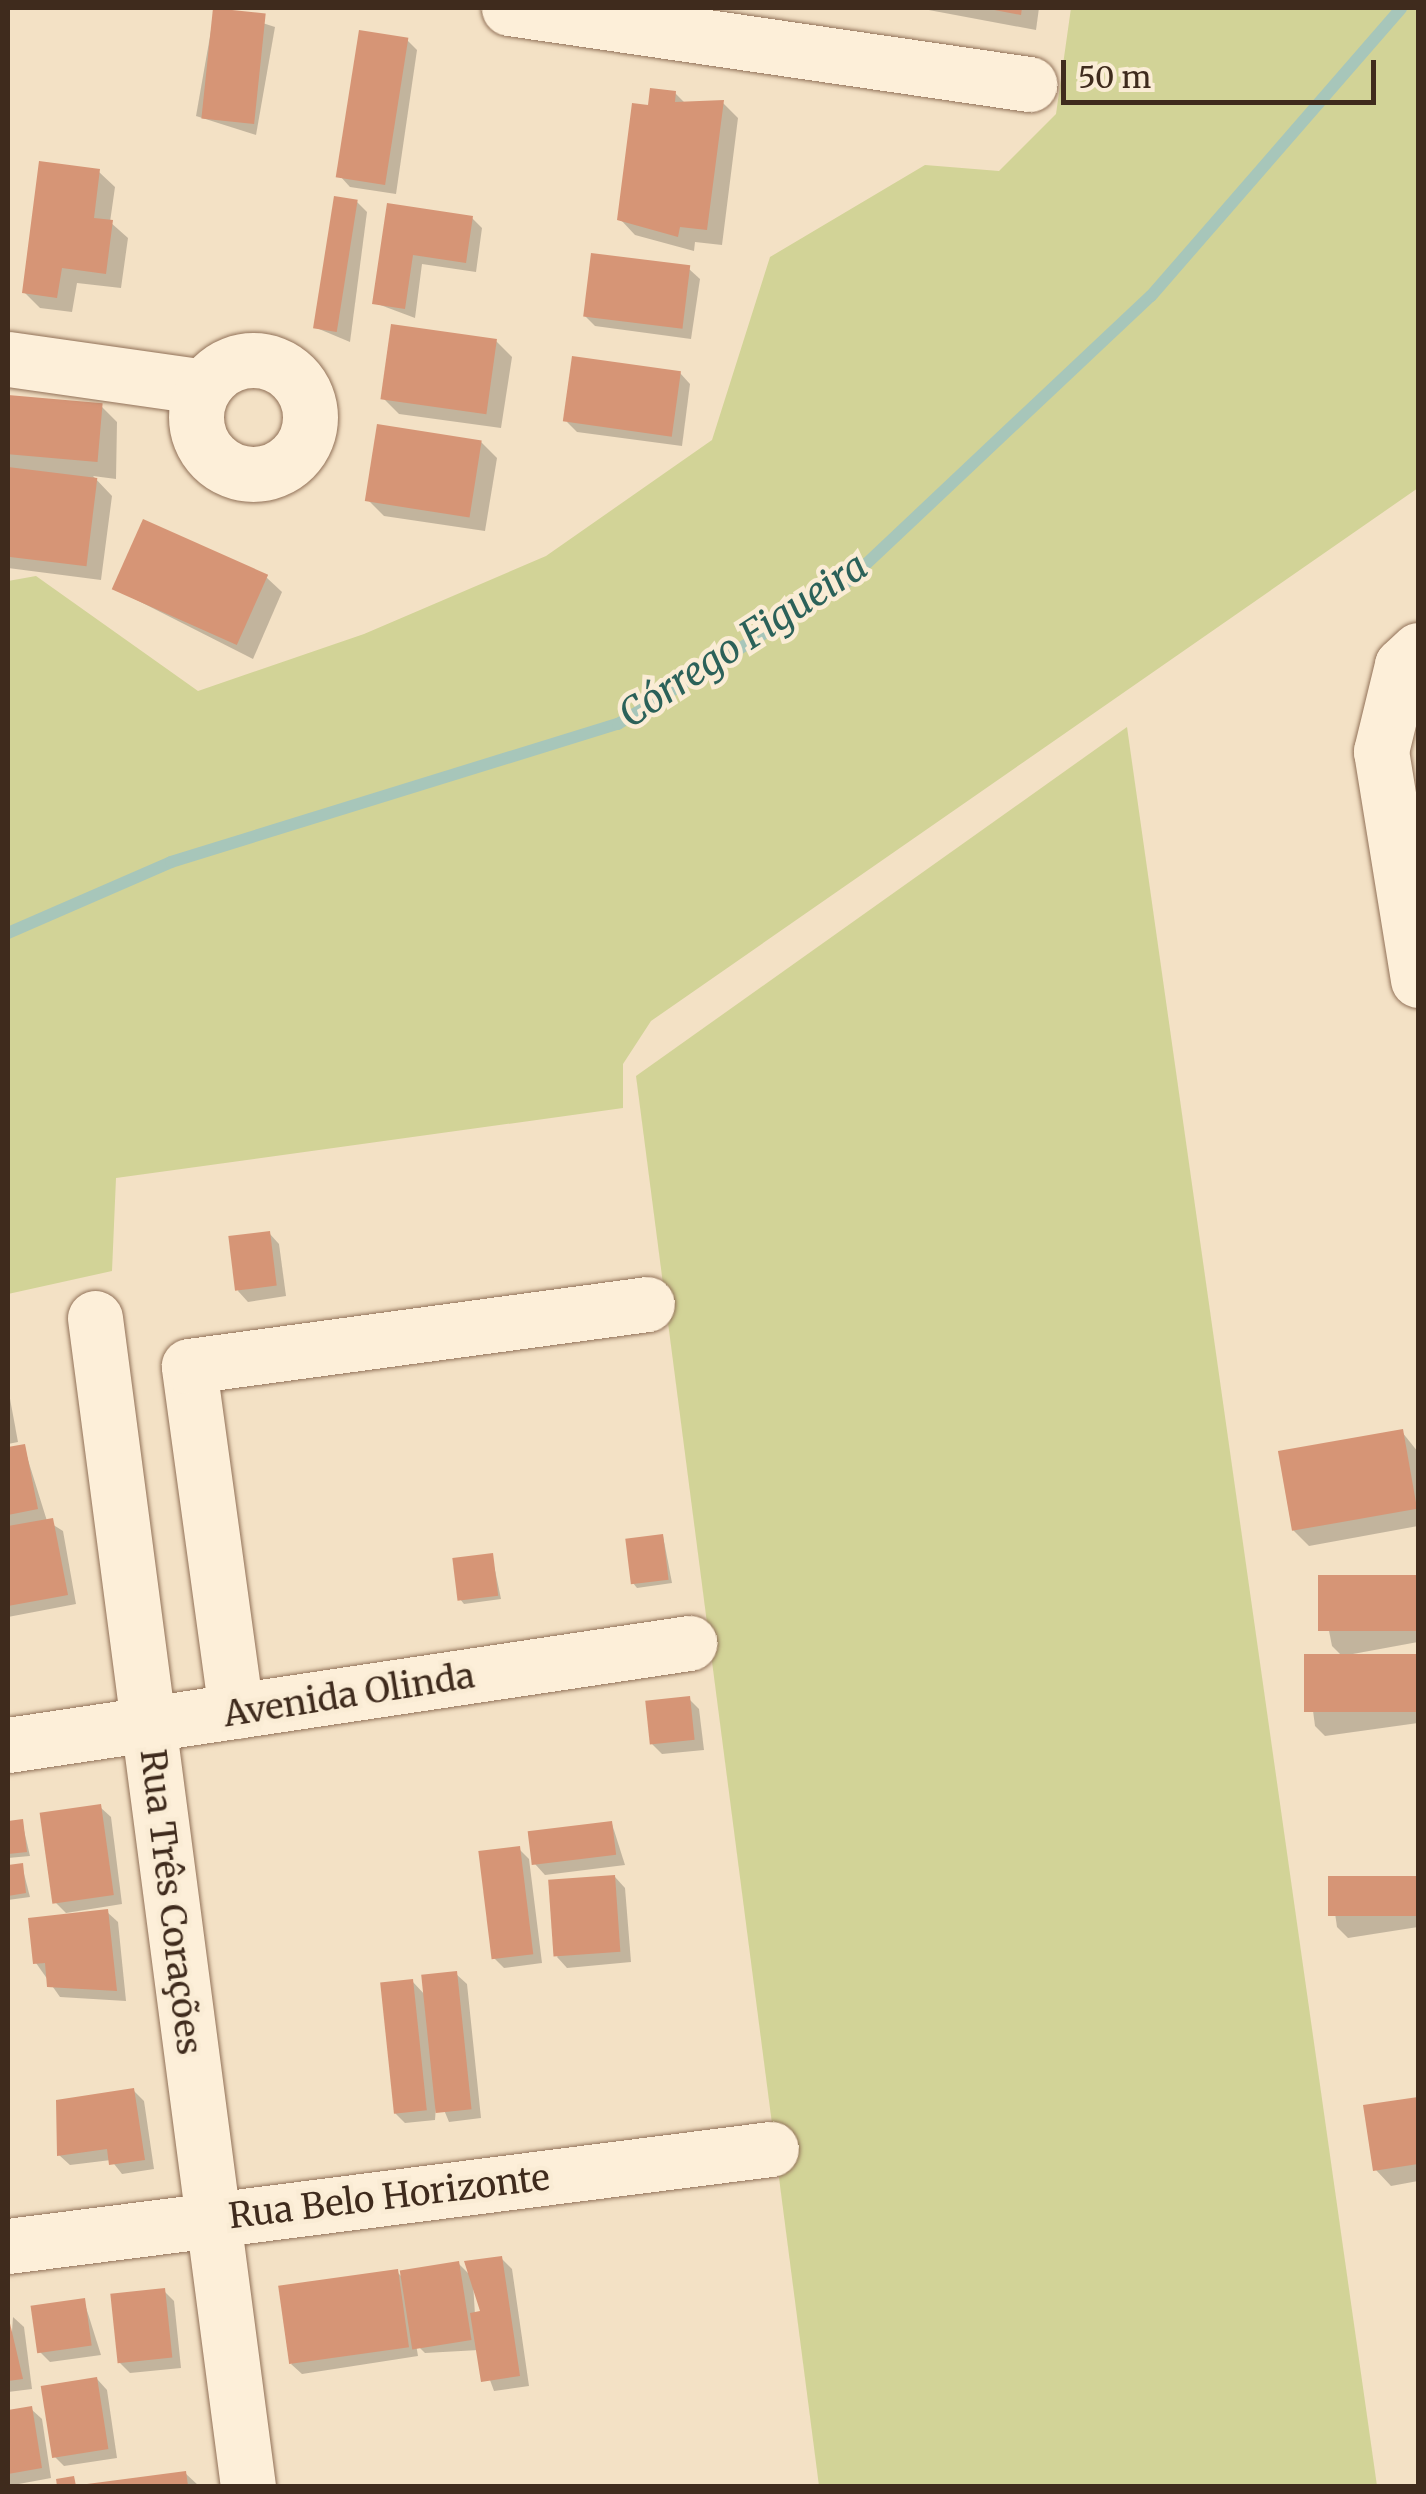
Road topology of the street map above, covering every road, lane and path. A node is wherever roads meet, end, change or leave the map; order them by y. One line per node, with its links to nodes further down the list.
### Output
1 (509, 8): 2 (street)
2 (786, 31): 3 (street)
3 (1029, 84)
4 (8, 359): 5 (street)
5 (204, 387)
6 (1410, 658): 7 (street)
7 (1418, 980)
8 (646, 1304): 11 (street)
9 (94, 1318): 12 (street, Rua Três Corações)
10 (690, 1643): 11 (street, Avenida Olinda)
11 (236, 1712): 12 (street, Avenida Olinda)
12 (148, 1725): 13 (street, Avenida Olinda); 15 (street, Rua Três Corações)
13 (8, 1745)
14 (771, 2149): 15 (street, Rua Belo Horizonte)
15 (213, 2220): 16 (street, Rua Belo Horizonte); 17 (street, Rua Três Corações)
16 (8, 2246)
17 (248, 2486)

